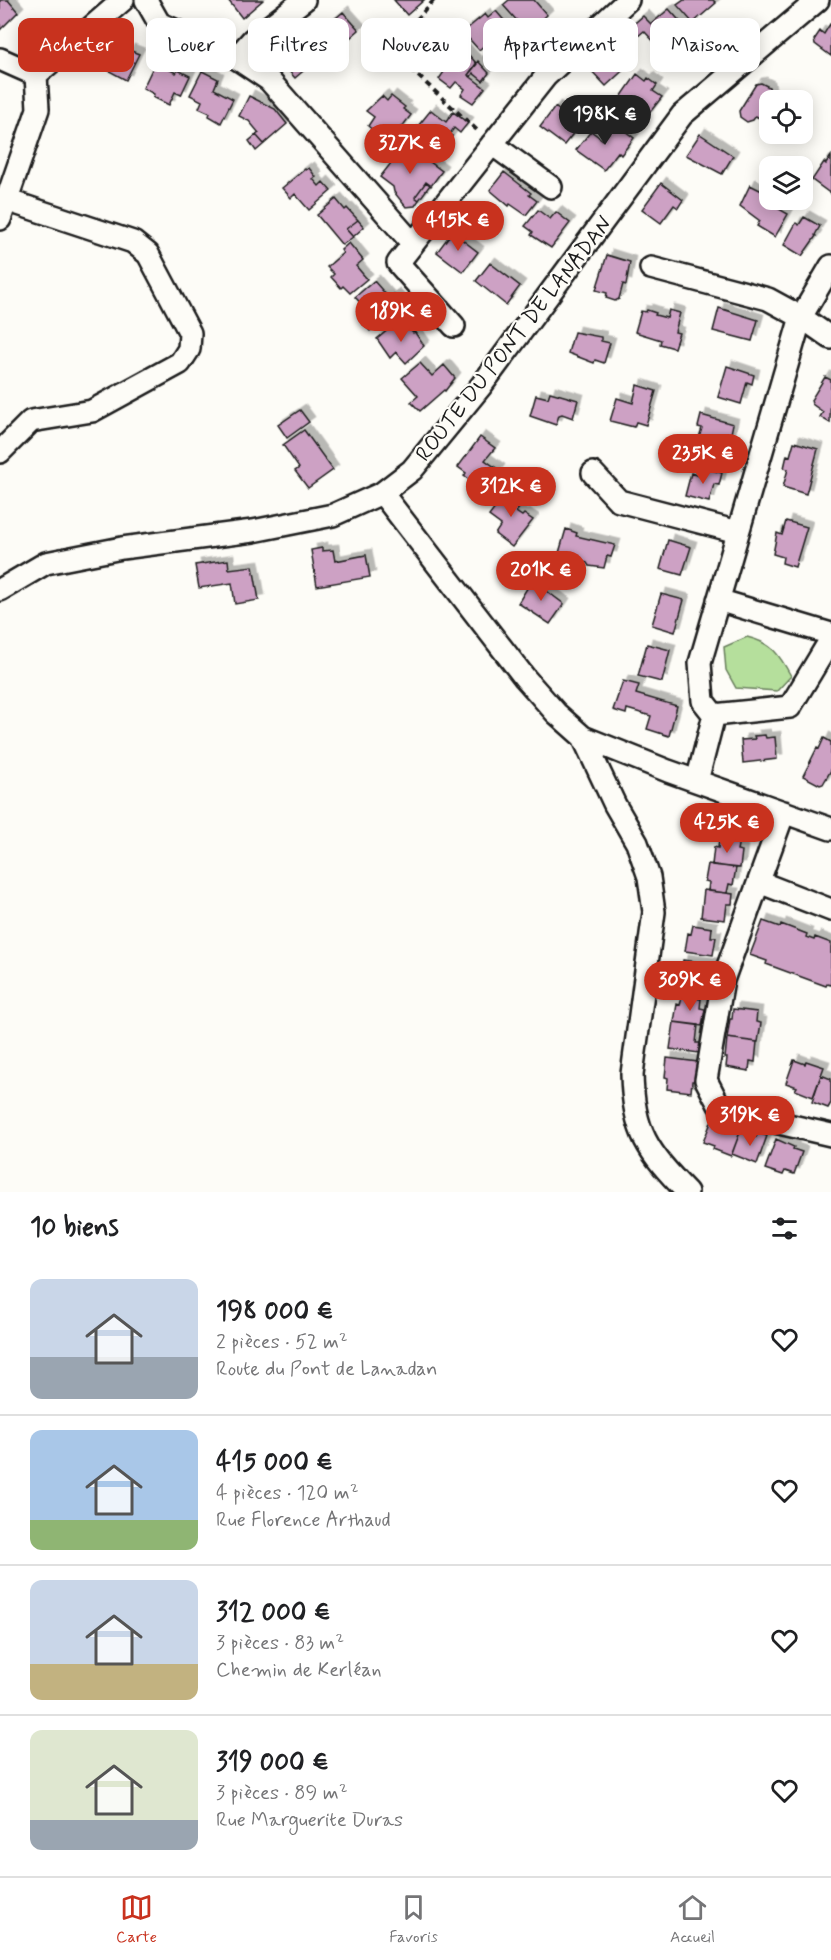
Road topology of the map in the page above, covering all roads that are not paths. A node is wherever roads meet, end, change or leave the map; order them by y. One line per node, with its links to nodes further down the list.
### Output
1 (123, 0): 9 (street)
2 (146, 0): 6 (street)
3 (304, 0): 7 (street)
4 (628, 0): 10 (street)
5 (818, 0): 21 (street, ROUTE DU PONT DE LANADAN)
6 (157, 18)
7 (236, 58): 13 (street)
8 (0, 59): 9 (street)
9 (36, 75): 12 (street)
10 (492, 144): 11 (street); 13 (street)
11 (551, 187)
12 (3, 209): 19 (street)
13 (413, 244): 17 (street)
14 (831, 266): 16 (street)
15 (651, 268): 16 (street)
16 (801, 318): 18 (street); 22 (street)
17 (454, 326)
18 (831, 338)
19 (0, 452)
20 (593, 473): 22 (street)
21 (381, 493): 23 (street, ROUTE DU PONT DE LANADAN); 28 (street)
22 (738, 532): 24 (street)
23 (0, 590)
24 (718, 600): 25 (street); 27 (street)
25 (831, 634)
26 (831, 639): 27 (street)
27 (714, 715): 29 (street)
28 (583, 737): 29 (street); 35 (street)
29 (697, 781): 30 (street)
30 (784, 812): 31 (street); 32 (street)
31 (831, 829)
32 (759, 882): 33 (street); 34 (street)
33 (831, 910)
34 (831, 1135)
35 (687, 1192)

